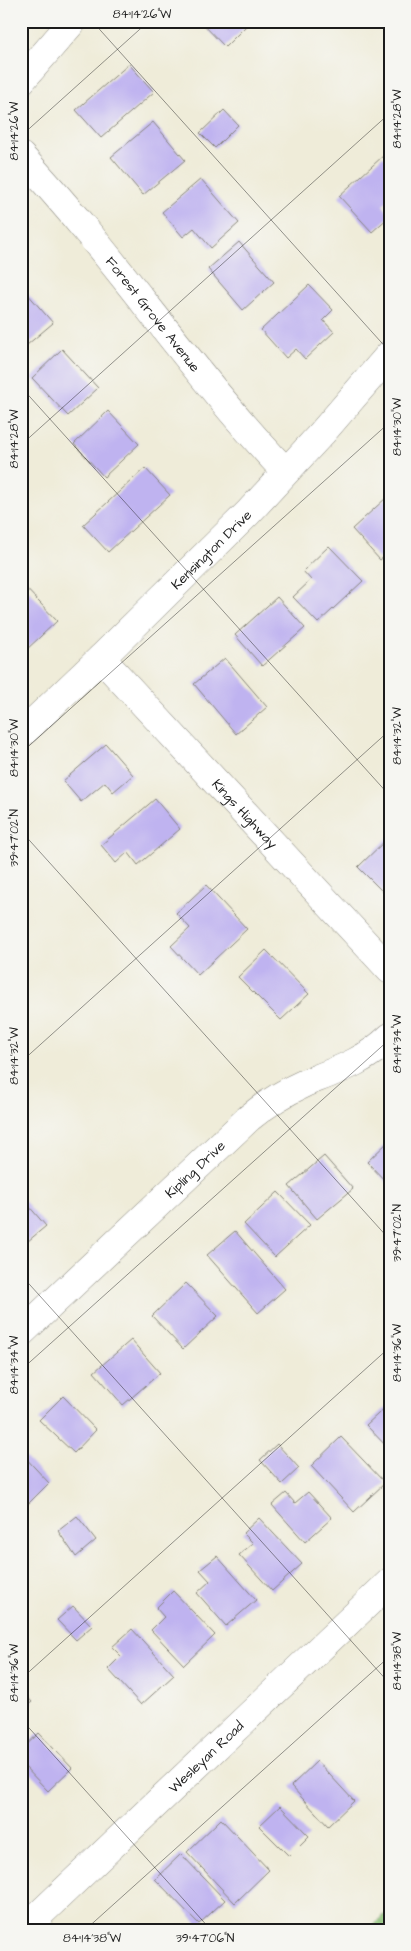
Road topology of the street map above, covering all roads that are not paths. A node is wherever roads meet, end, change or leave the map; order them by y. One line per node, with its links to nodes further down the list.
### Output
1 (73, 21): 2 (street)
2 (21, 81)
3 (21, 156): 5 (street, Forest Grove Avenue)
4 (390, 354): 5 (street, Kensington Drive)
5 (285, 471): 6 (street, Kensington Drive)
6 (102, 658): 7 (street, Kensington Drive); 8 (street, Kings Highway)
7 (21, 734)
8 (390, 970)
9 (390, 1036): 10 (street, Kipling Drive)
10 (21, 1333)
11 (390, 1582): 12 (street, Wesleyan Road)
12 (23, 1930)

